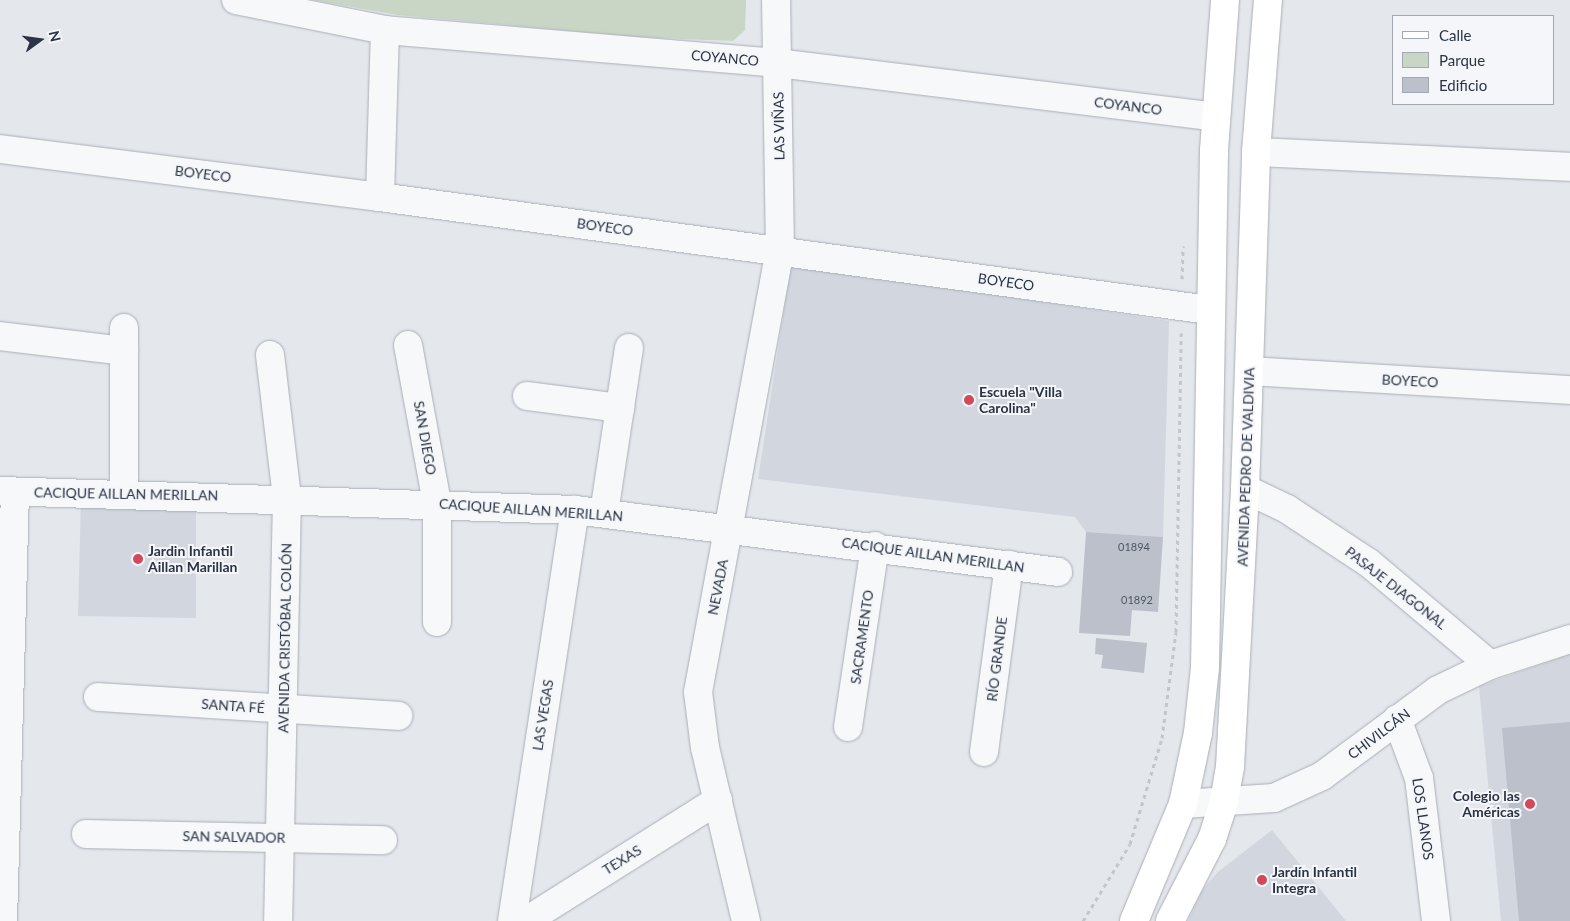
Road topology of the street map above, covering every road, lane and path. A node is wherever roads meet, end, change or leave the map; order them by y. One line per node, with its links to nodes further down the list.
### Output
1 (236, 0): 5 (street, COYANCO)
2 (776, 0): 6 (street, LAS VIÑAS)
3 (1225, 0): 7 (main road)
4 (1268, 0): 9 (main road, AVENIDA PEDRO DE VALDIVIA)
5 (385, 30): 6 (street, COYANCO); 11 (street)
6 (778, 63): 7 (street, COYANCO); 13 (street, LAS VIÑAS)
7 (1215, 117): 15 (main road)
8 (0, 149): 11 (street, BOYECO)
9 (1256, 152): 10 (street); 20 (main road, AVENIDA PEDRO DE VALDIVIA)
10 (1570, 167)
11 (380, 197): 13 (street, BOYECO)
12 (1184, 242): 14 (path)
13 (780, 251): 14 (street, BOYECO); 31 (street, NEVADA)
14 (1182, 306): 15 (street, BOYECO); 55 (path)
15 (1209, 310): 46 (main road)
16 (0, 336): 26 (street)
17 (408, 345): 28 (street, SAN DIEGO)
18 (629, 348): 23 (street)
19 (270, 355): 27 (street, AVENIDA CRISTÓBAL COLÓN)
20 (1250, 371): 21 (street, BOYECO); 24 (main road, AVENIDA PEDRO DE VALDIVIA)
21 (1570, 390)
22 (527, 396): 23 (street)
23 (620, 408): 30 (street)
24 (1245, 489): 37 (street, PASAJE DIAGONAL); 45 (main road, AVENIDA PEDRO DE VALDIVIA)
25 (8, 492): 26 (street, CACIQUE AILLAN MERILLAN); 50 (street)
26 (124, 494): 27 (street, CACIQUE AILLAN MERILLAN)
27 (287, 498): 28 (street, CACIQUE AILLAN MERILLAN); 39 (street, AVENIDA CRISTÓBAL COLÓN)
28 (437, 503): 29 (street, CACIQUE AILLAN MERILLAN); 35 (street, SAN DIEGO)
29 (575, 510): 30 (street, CACIQUE AILLAN MERILLAN); 52 (street, LAS VEGAS)
30 (604, 513): 31 (street, CACIQUE AILLAN MERILLAN)
31 (730, 530): 32 (street, CACIQUE AILLAN MERILLAN); 44 (street, NEVADA)
32 (875, 546): 33 (street, CACIQUE AILLAN MERILLAN); 42 (street, SACRAMENTO)
33 (1009, 565): 34 (street, CACIQUE AILLAN MERILLAN); 43 (street, RÍO GRANDE)
34 (1058, 572)
35 (437, 622)
36 (1570, 634): 37 (street, CHIVILCÁN)
37 (1490, 665): 41 (street, CHIVILCÁN)
38 (98, 697): 39 (street, SANTA FÉ)
39 (285, 709): 40 (street, SANTA FÉ); 48 (street, AVENIDA CRISTÓBAL COLÓN)
40 (398, 716)
41 (1397, 719): 45 (street, CHIVILCÁN); 58 (street, LOS LLANOS)
42 (848, 727)
43 (984, 752)
44 (718, 800): 53 (street, TEXAS); 54 (street, NEVADA)
45 (1224, 801): 46 (street, CHIVILCÁN); 57 (main road, AVENIDA PEDRO DE VALDIVIA)
46 (1183, 804): 56 (main road)
47 (86, 834): 48 (street, SAN SALVADOR)
48 (280, 838): 49 (street, SAN SALVADOR); 51 (street, AVENIDA CRISTÓBAL COLÓN)
49 (383, 840)
50 (2, 912)
51 (278, 921)
52 (512, 921)
53 (526, 921)
54 (746, 921)
55 (1083, 921)
56 (1134, 921)
57 (1170, 921)
58 (1436, 921)

